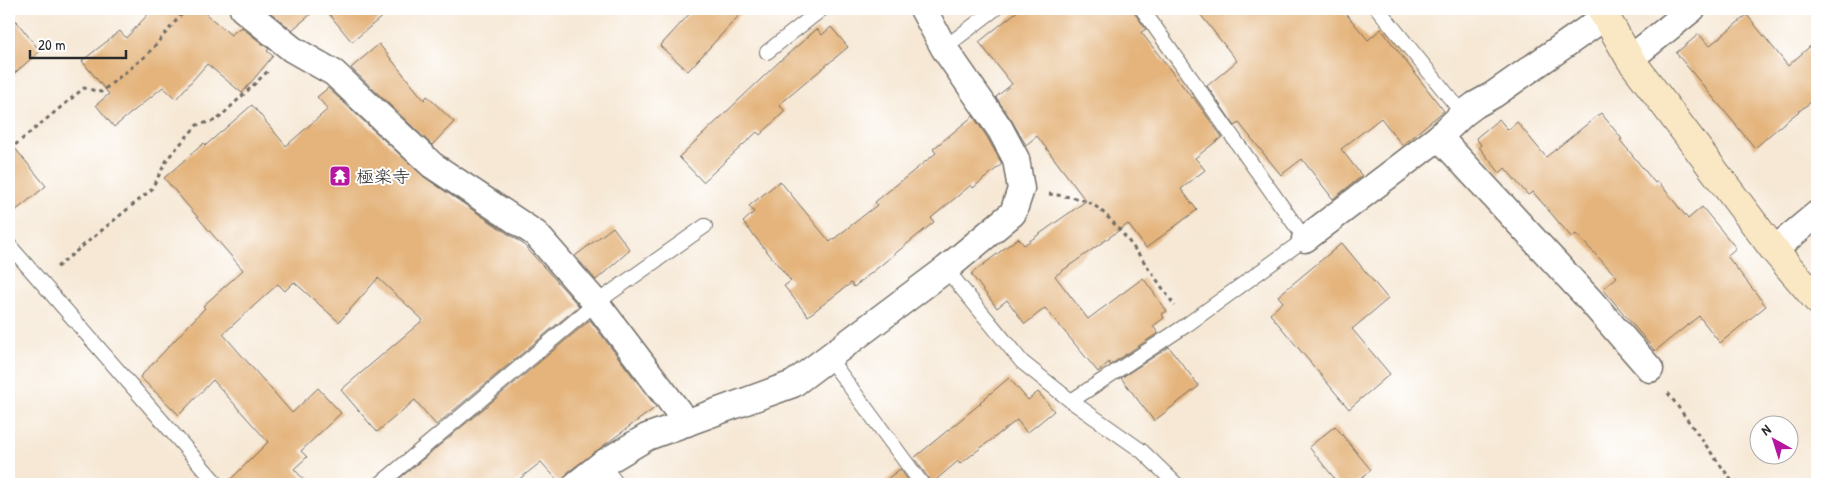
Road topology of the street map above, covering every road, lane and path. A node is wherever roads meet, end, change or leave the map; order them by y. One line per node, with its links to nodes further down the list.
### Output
1 (186, 9): 16 (path)
2 (243, 9): 11 (street)
3 (822, 9): 12 (lane)
4 (923, 9): 10 (street)
5 (996, 9): 10 (lane)
6 (1142, 9): 20 (lane)
7 (1378, 9): 14 (lane)
8 (1692, 9): 13 (street)
9 (1603, 13): 13 (street); 14 (street)
10 (944, 48): 17 (street)
11 (292, 49): 24 (path); 26 (street)
12 (767, 52)
13 (1630, 59): 22 (street)
14 (1463, 114): 15 (street)
15 (1440, 137): 20 (street); 29 (street)
16 (9, 150)
17 (1021, 189): 23 (street); 27 (path)
18 (1817, 214): 22 (street)
19 (704, 226): 26 (lane)
20 (1305, 239): 27 (lane)
21 (9, 245): 24 (lane)
22 (1774, 250): 25 (street)
23 (946, 269): 28 (street); 30 (lane)
24 (41, 281): 33 (lane)
25 (1817, 300)
26 (596, 303): 31 (street); 34 (lane)
27 (1188, 324): 30 (lane)
28 (828, 358): 31 (street); 36 (lane)
29 (1650, 368): 38 (path)
30 (1071, 401): 37 (lane)
31 (687, 423): 32 (street)
32 (610, 474): 35 (street)
33 (217, 484)
34 (380, 484)
35 (577, 484)
36 (922, 484)
37 (1176, 484)
38 (1734, 484)

